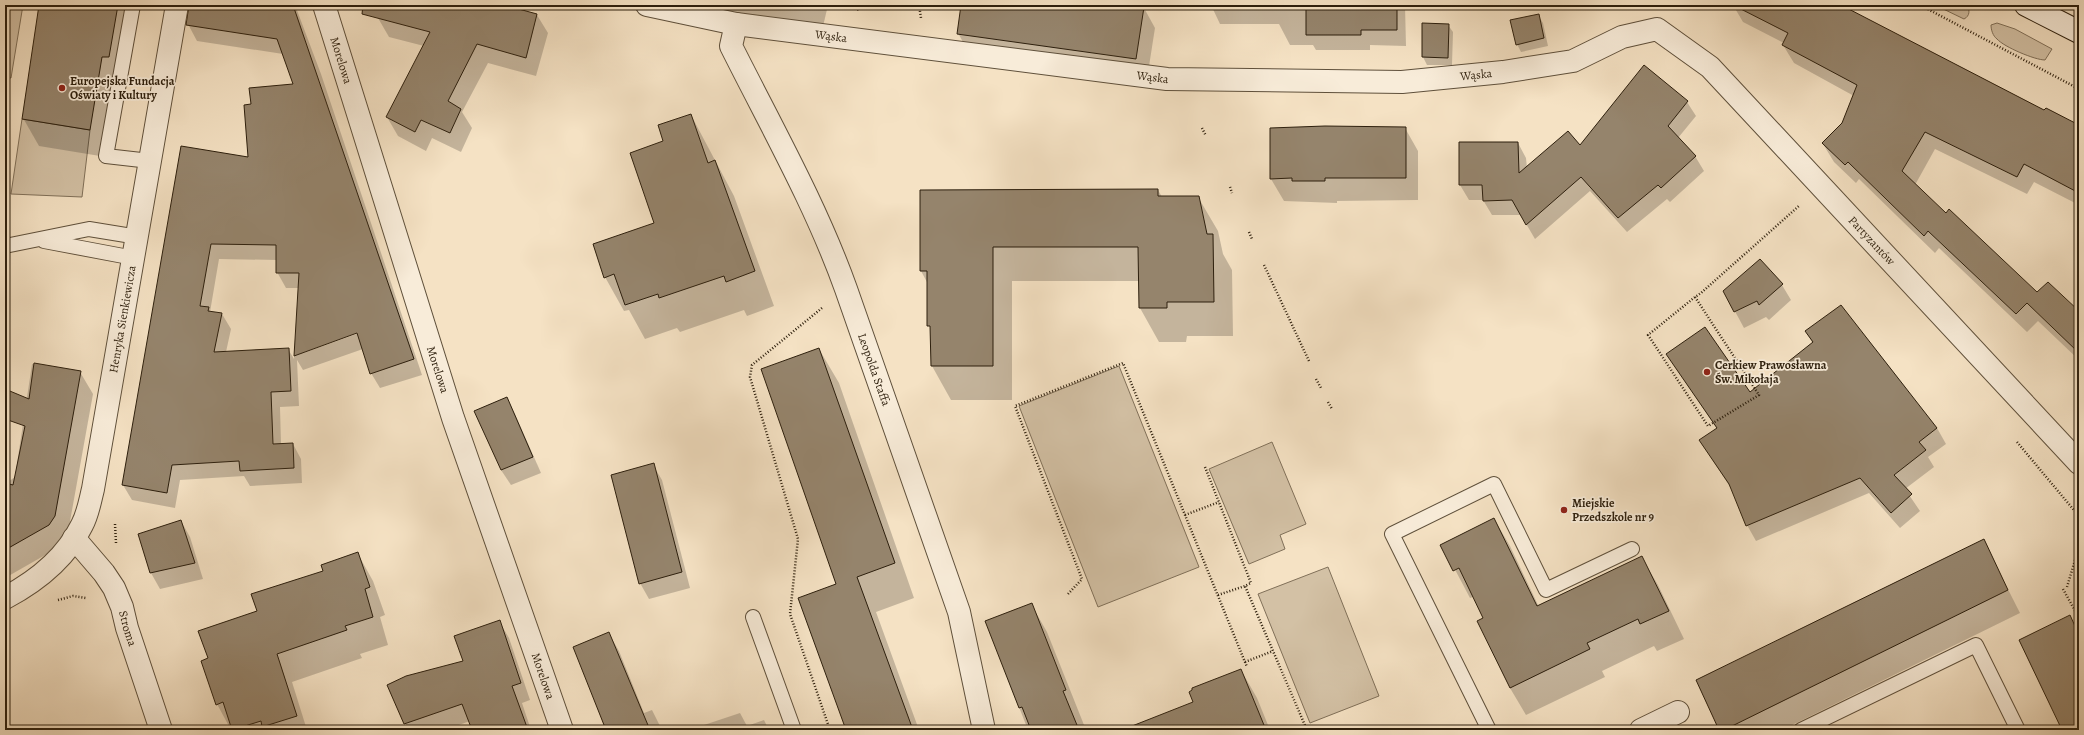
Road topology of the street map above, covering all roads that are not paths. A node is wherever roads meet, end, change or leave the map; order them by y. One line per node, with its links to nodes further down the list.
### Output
1 (132, 5): 10 (lane)
2 (177, 5): 10 (street, Henryka Sienkiewicza)
3 (324, 5): 22 (street, Morelowa)
4 (647, 5): 7 (street, Wąska)
5 (2026, 5): 6 (street)
6 (2050, 10): 9 (street)
7 (736, 24): 8 (street, Wąska); 24 (street, Leopolda Staffa)
8 (1657, 29): 15 (street, Partyzantów)
9 (2079, 32)
10 (150, 161): 11 (street, Henryka Sienkiewicza)
11 (138, 237): 12 (lane); 14 (street, Henryka Sienkiewicza)
12 (38, 240): 13 (lane); 14 (lane)
13 (5, 246)
14 (134, 258): 16 (street, Henryka Sienkiewicza)
15 (2079, 463)
16 (74, 538): 18 (street, Henryka Sienkiewicza); 21 (street, Stroma)
17 (1632, 548): 25 (lane)
18 (5, 598)
19 (753, 617): 23 (lane)
20 (1678, 712): 26 (street)
21 (161, 730)
22 (562, 730)
23 (794, 730)
24 (984, 730)
25 (1489, 730)
26 (1641, 730)
27 (1801, 730): 28 (lane)
28 (2018, 730)

